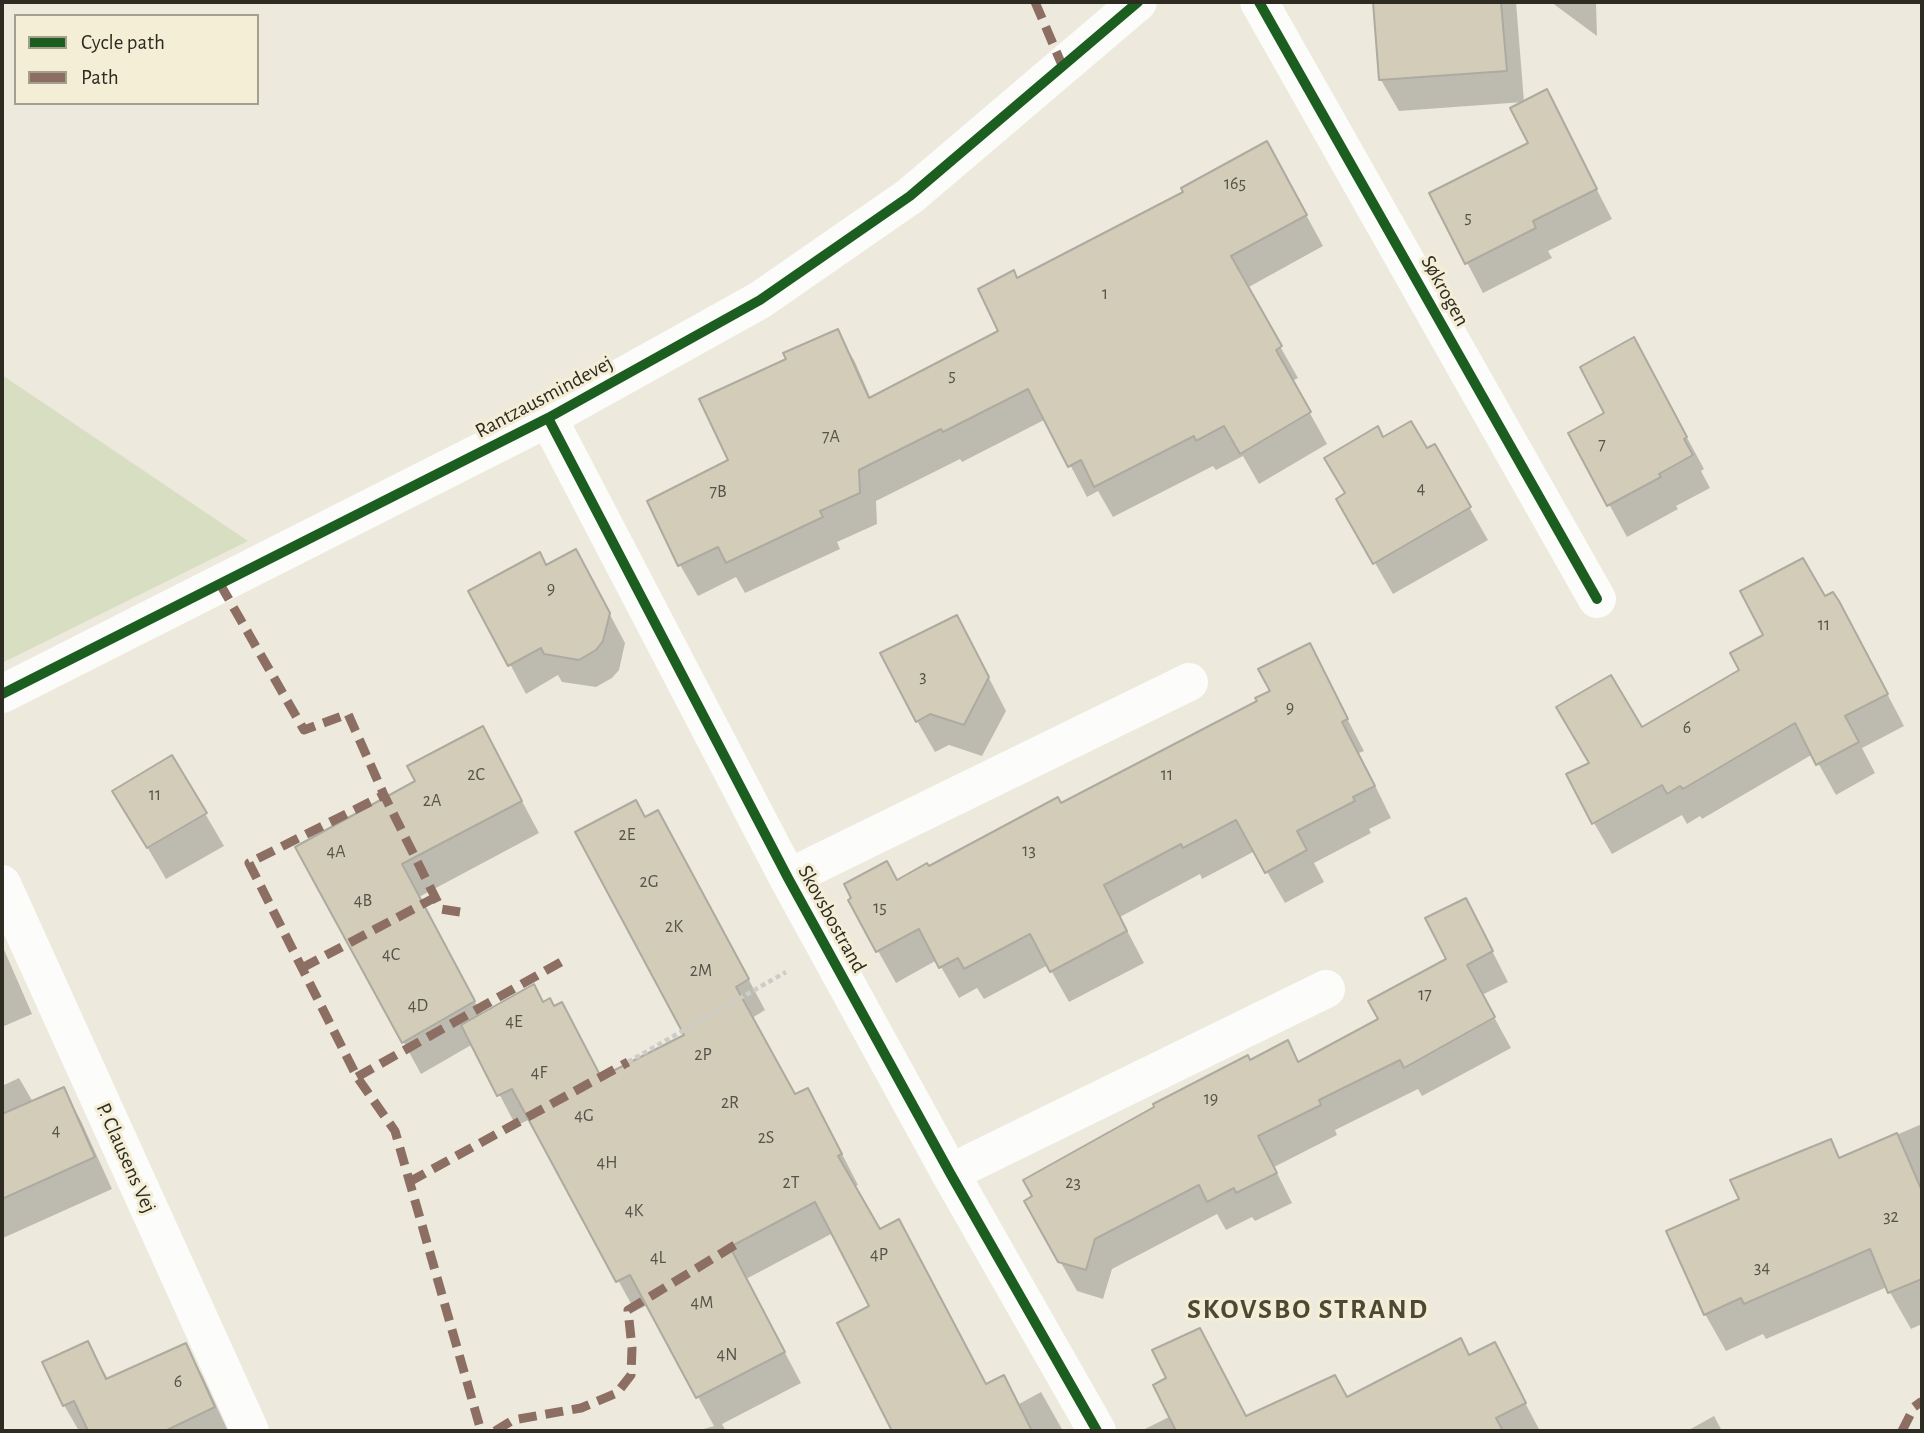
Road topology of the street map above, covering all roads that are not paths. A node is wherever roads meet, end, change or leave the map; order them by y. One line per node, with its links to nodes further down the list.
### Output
1 (1138, 2): 3 (street, Rantzausmindevej)
2 (1259, 2): 4 (street, Søkrogen)
3 (548, 418): 6 (street, Rantzausmindevej); 7 (street, Skovsbostrand)
4 (1597, 599)
5 (1189, 682): 7 (street, Skovsbostrand)
6 (2, 694)
7 (788, 878): 10 (street, Skovsbostrand)
8 (2, 884): 11 (street, P. Clausens Vej)
9 (1326, 989): 10 (street)
10 (950, 1172): 12 (street, Skovsbostrand)
11 (250, 1431)
12 (1097, 1431)

